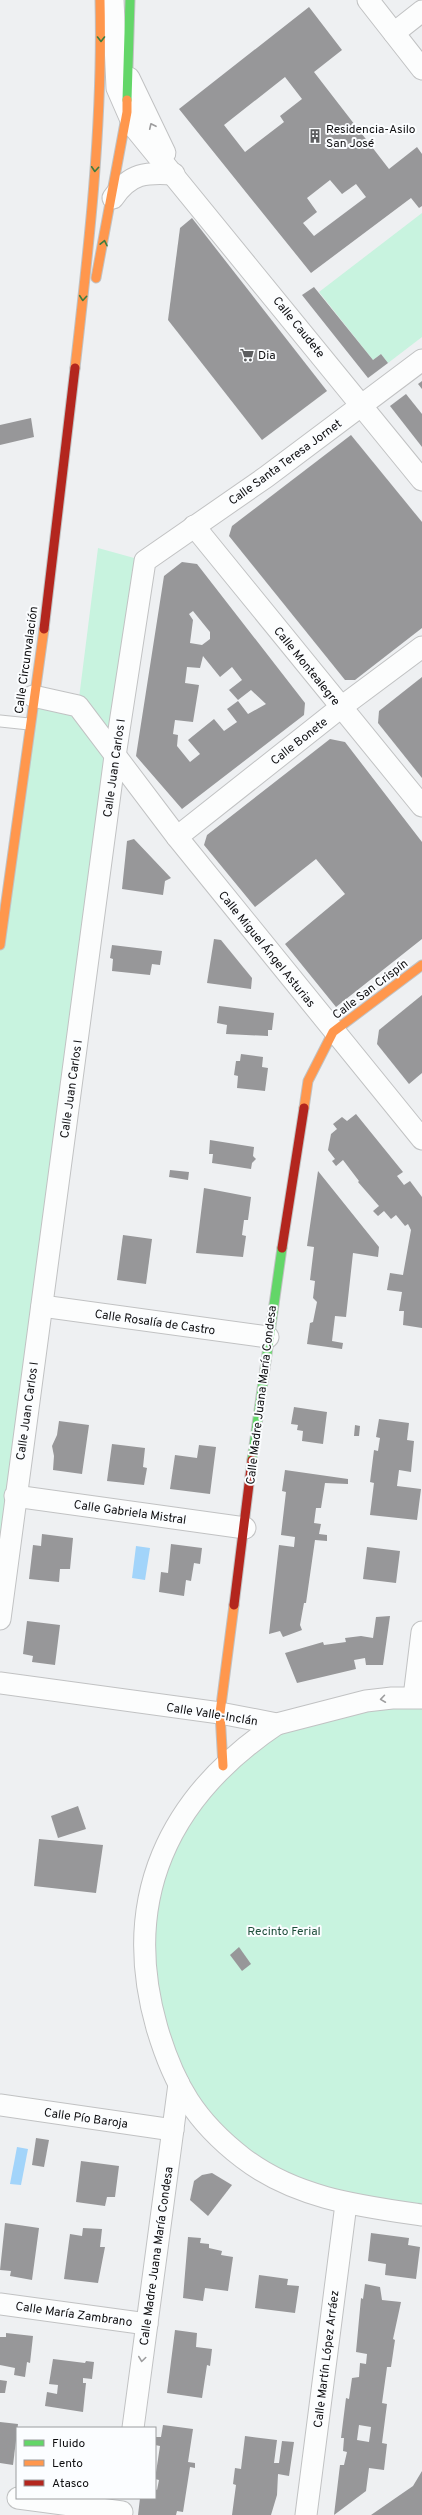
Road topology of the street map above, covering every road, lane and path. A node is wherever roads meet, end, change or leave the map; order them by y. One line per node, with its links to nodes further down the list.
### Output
1 (100, 0): 13 (main road, one-way to 13)
2 (113, 0): 9 (street, Calle Caudete)
3 (368, 0): 6 (street)
4 (131, 5): 8 (main road)
5 (422, 11): 6 (street)
6 (394, 34): 7 (street)
7 (422, 69)
8 (129, 78): 9 (main road); 10 (street, Calle Caudete, one-way to 8)
9 (127, 112): 10 (street, Calle Caudete); 11 (main road)
10 (174, 174): 11 (street); 14 (street, Calle Caudete)
11 (113, 198): 13 (main road, one-way to 11)
12 (422, 360): 14 (street, Calle Santa Teresa Jornet)
13 (76, 378): 19 (main road, Calle Circunvalación)
14 (363, 406): 15 (street, Calle Caudete); 16 (street, Calle Santa Teresa Jornet)
15 (422, 480)
16 (194, 526): 17 (street, Calle Santa Teresa Jornet); 20 (street, Calle Montealegre)
17 (146, 561): 23 (street, Calle Juan Carlos I)
18 (422, 647): 20 (street, Calle Bonete)
19 (33, 696): 22 (main road, Calle Circunvalación); 23 (street, Calle Miguel Ángel Asturias)
20 (340, 708): 24 (street, Calle Montealegre); 25 (street, Calle Bonete)
21 (0, 720): 22 (lane)
22 (29, 724): 26 (main road, Calle Circunvalación)
23 (115, 756): 25 (street, Calle Miguel Ángel Asturias); 30 (street, Calle Juan Carlos I)
24 (422, 806)
25 (177, 837): 28 (street, Calle Miguel Ángel Asturias)
26 (0, 945)
27 (422, 965): 28 (main road, Calle San Crispín)
28 (333, 1032): 29 (street, Calle Miguel Ángel Asturias); 31 (main road, Calle Madre Juana María Condesa)
29 (422, 1139)
30 (42, 1306): 31 (street, Calle Rosalía de Castro); 32 (street, Calle Juan Carlos I)
31 (268, 1337): 33 (main road, Calle Madre Juana María Condesa)
32 (15, 1496): 33 (street, Calle Gabriela Mistral); 34 (street, Calle Juan Carlos I)
33 (245, 1528): 38 (main road, Calle Madre Juana María Condesa)
34 (0, 1619)
35 (422, 1632): 37 (street)
36 (0, 1683): 38 (street, Calle Valle-Inclán)
37 (418, 1698): 39 (street, Calle Valle-Inclán, one-way to 39)
38 (220, 1713): 39 (street, Calle Valle-Inclán); 40 (main road, Calle Madre Juana María Condesa)
39 (277, 1724): 40 (street)
40 (223, 1766): 41 (street)
41 (179, 2084): 43 (street, Calle Madre Juana María Condesa); 44 (street)
42 (0, 2106): 43 (street, Calle Pío Baroja)
43 (173, 2130): 47 (street, Calle Madre Juana María Condesa)
44 (346, 2204): 45 (street); 53 (street, Calle Martín López Arráez)
45 (422, 2215)
46 (0, 2304): 47 (street, Calle María Zambrano)
47 (147, 2324): 48 (street, Calle Madre Juana María Condesa, one-way to 48)
48 (133, 2427)
49 (0, 2496): 50 (street)
50 (16, 2498)
51 (28, 2499): 52 (street)
52 (123, 2508)
53 (306, 2515)

